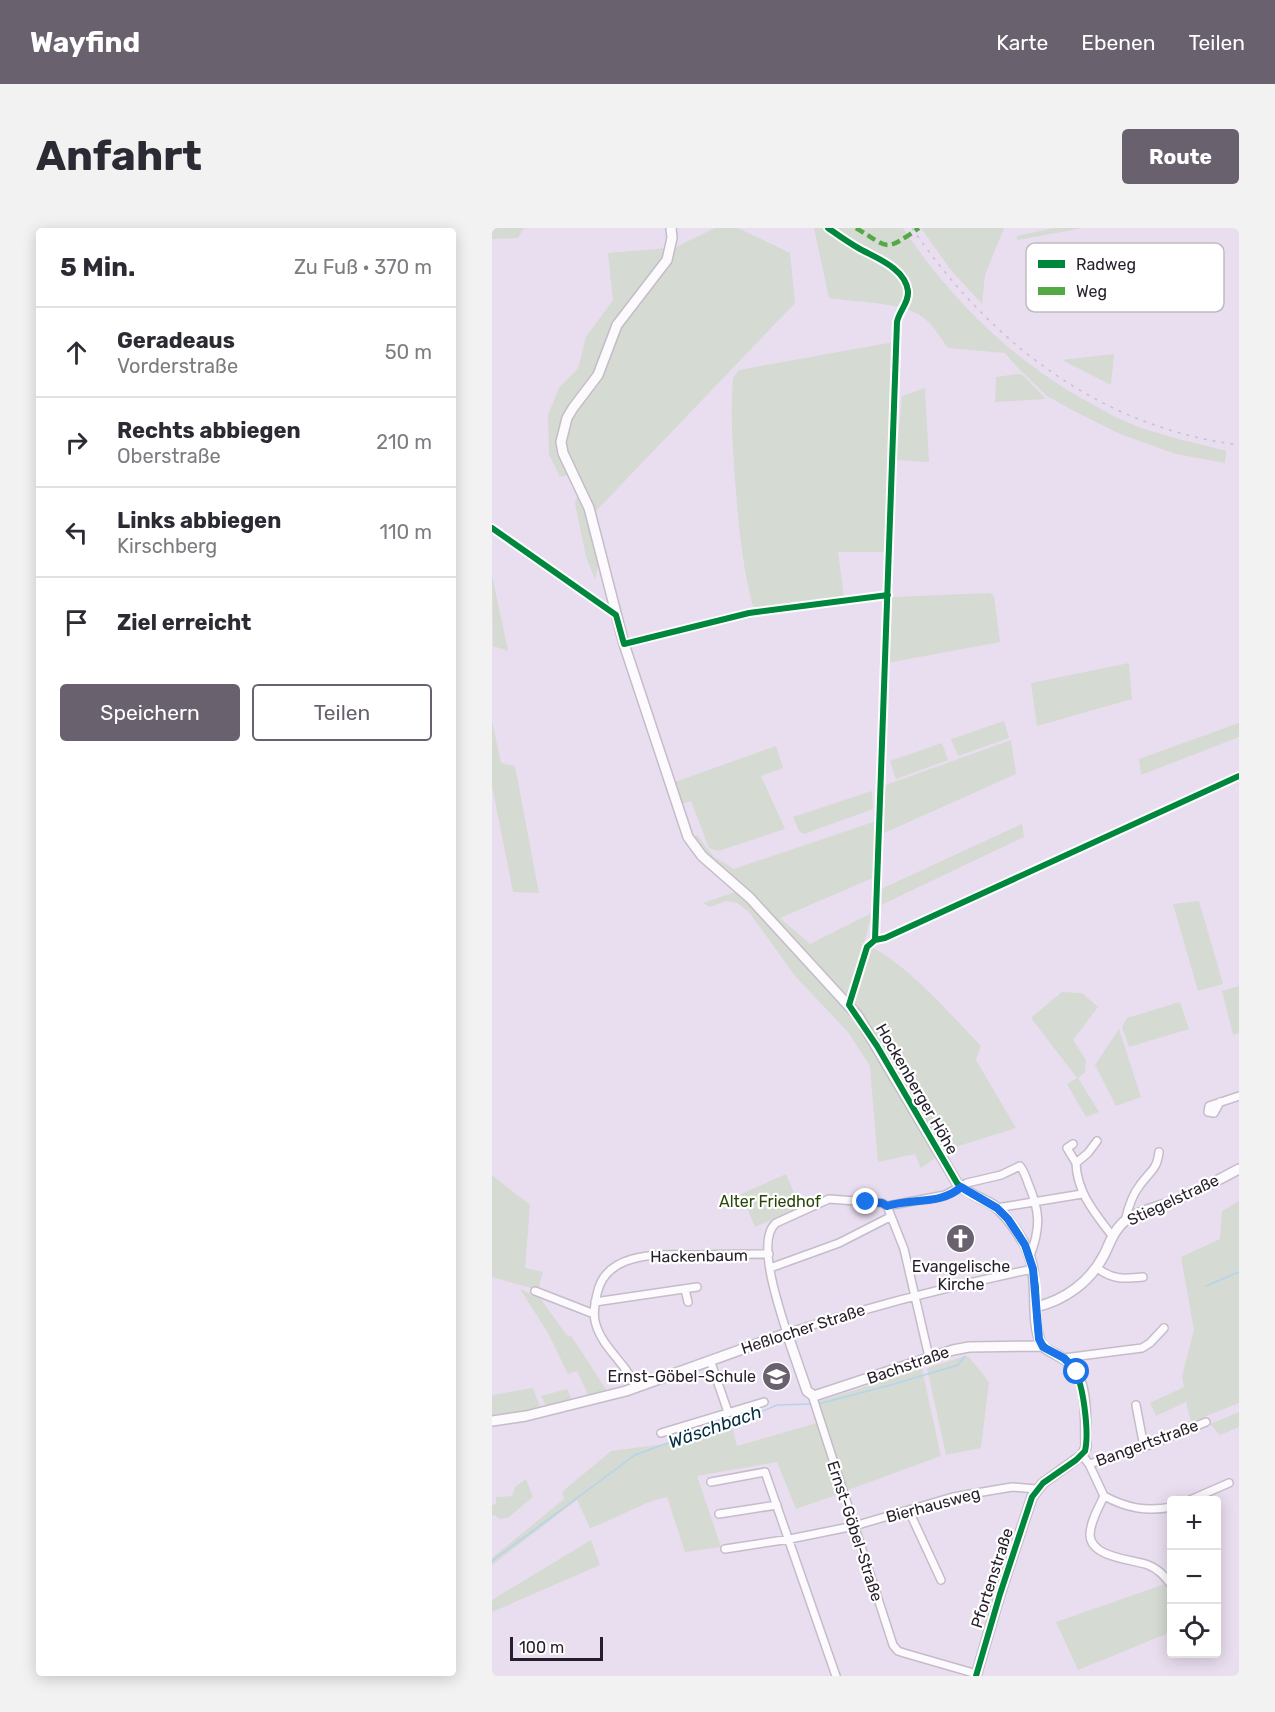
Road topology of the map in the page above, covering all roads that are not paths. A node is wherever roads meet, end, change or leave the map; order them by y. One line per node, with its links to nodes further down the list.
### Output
1 (670, 228): 9 (street, Hockenberger Höhe)
2 (1239, 1096): 3 (street)
3 (1220, 1102)
4 (1097, 1140): 7 (street)
5 (1073, 1144): 7 (street)
6 (1159, 1152): 15 (street)
7 (1076, 1163): 10 (street)
8 (1239, 1169): 15 (street, Stiegelstraße)
9 (961, 1187): 11 (street); 12 (street); 13 (street)
10 (1082, 1194): 11 (street); 16 (street)
11 (1037, 1202): 13 (street); 18 (street)
12 (887, 1206): 14 (street); 17 (street)
13 (997, 1208): 18 (street)
14 (890, 1216): 20 (street); 26 (street)
15 (1125, 1221): 16 (street, Stiegelstraße)
16 (1113, 1237): 19 (street, Stiegelstraße)
17 (769, 1254): 20 (street); 27 (street, Hackenbaum)
18 (1030, 1256): 21 (street)
19 (1097, 1268): 22 (street); 29 (street, Stiegelstraße)
20 (770, 1269): 32 (street)
21 (1033, 1269): 26 (street, Heßlocher Straße); 29 (street)
22 (1143, 1277)
23 (697, 1287): 24 (street)
24 (685, 1289): 27 (street); 28 (street)
25 (535, 1292): 30 (street)
26 (915, 1295): 32 (street, Heßlocher Straße); 34 (street)
27 (595, 1302): 30 (street, Hackenbaum)
28 (688, 1302)
29 (1036, 1307): 33 (street)
30 (594, 1314): 37 (street, Hackenbaum)
31 (1164, 1328): 35 (street)
32 (787, 1333): 36 (street, Heßlocher Straße); 38 (street, Ernst-Göbel-Straße)
33 (1042, 1346): 34 (street, Bachstraße); 35 (street)
34 (929, 1357): 38 (street, Bachstraße)
35 (1064, 1358): 46 (street)
36 (710, 1360): 37 (street, Heßlocher Straße); 41 (street)
37 (636, 1388): 42 (street, Heßlocher Straße)
38 (812, 1397): 57 (street, Ernst-Göbel-Straße)
39 (764, 1402): 41 (street)
40 (1136, 1405): 45 (street)
41 (728, 1412): 44 (street)
42 (492, 1421)
43 (1206, 1422): 45 (street, Bangertstraße)
44 (661, 1432)
45 (1144, 1448): 47 (street, Bangertstraße)
46 (1082, 1455): 47 (street); 50 (street)
47 (1089, 1464): 51 (street)
48 (711, 1482): 53 (street)
49 (1229, 1483): 52 (street)
50 (1036, 1489): 55 (street, Bierhausweg); 62 (street, Pfortenstraße)
51 (1104, 1496): 54 (street); 60 (street)
52 (1199, 1496)
53 (777, 1505): 56 (street); 58 (street)
54 (1167, 1507)
55 (909, 1511): 57 (street, Bierhausweg); 61 (street)
56 (719, 1514)
57 (855, 1526): 58 (street, Bierhausweg); 62 (street, Ernst-Göbel-Straße)
58 (790, 1539): 59 (street, Bierhausweg); 63 (street)
59 (725, 1549)
60 (1167, 1579)
61 (941, 1580)
62 (976, 1675)
63 (836, 1676)

